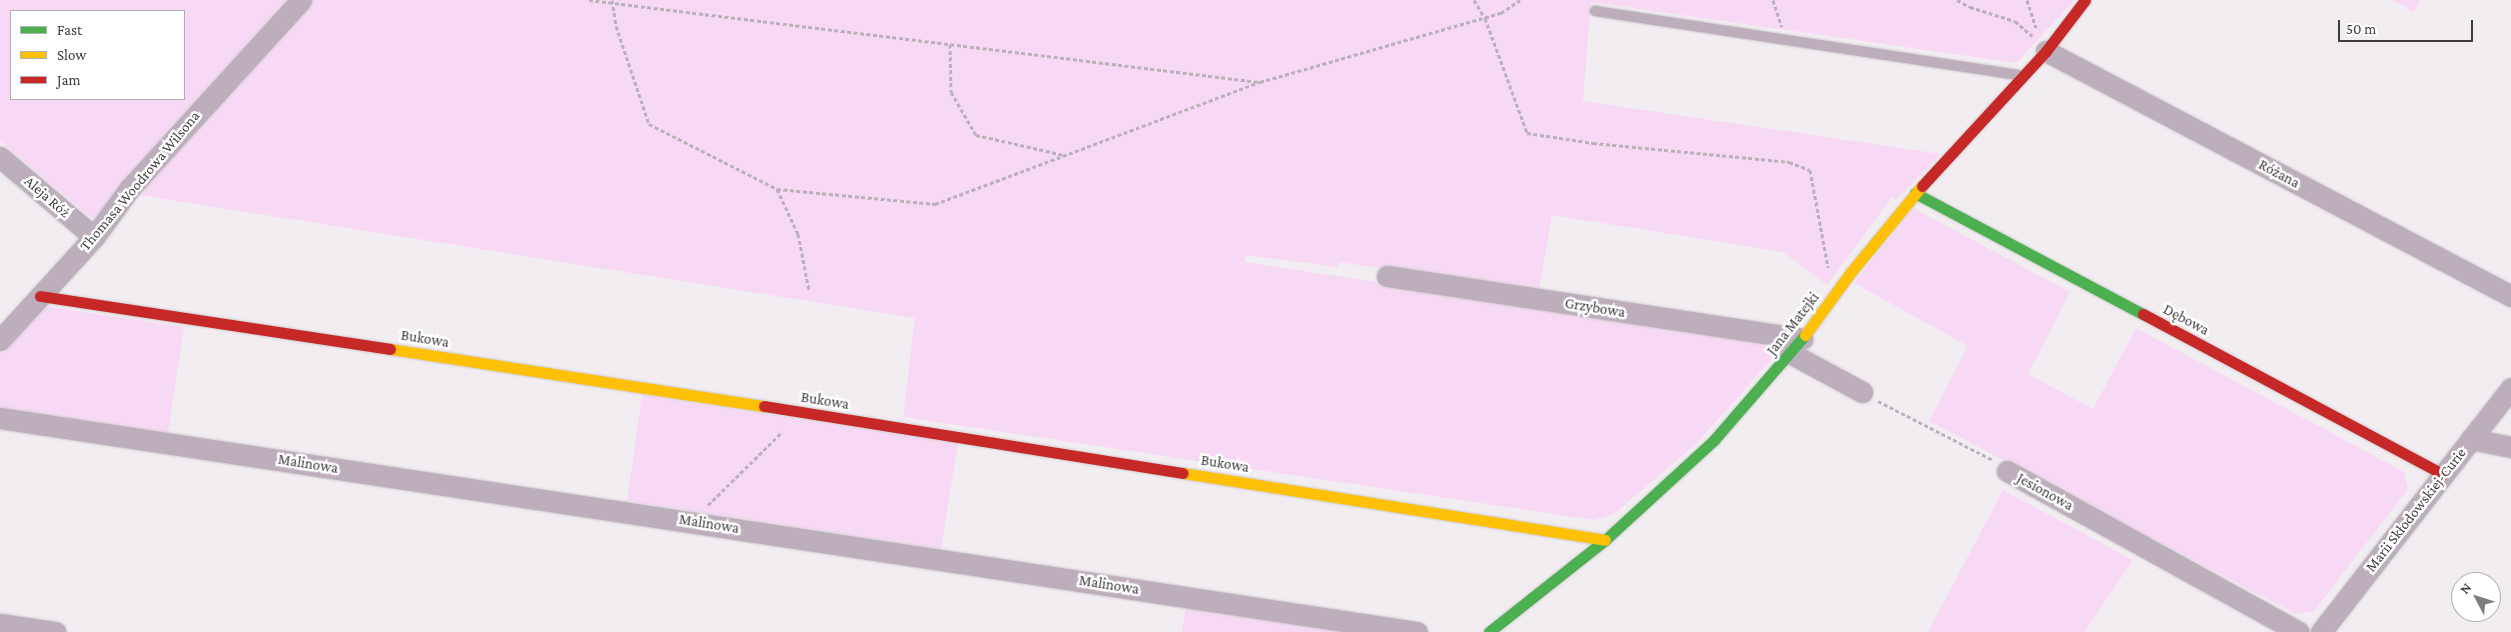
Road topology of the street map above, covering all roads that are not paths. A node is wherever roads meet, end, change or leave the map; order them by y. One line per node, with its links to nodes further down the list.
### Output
1 (301, 0): 8 (street, Thomasa Woodrowa Wilsona)
2 (2085, 0): 4 (street, Jana Matejki)
3 (1595, 11): 5 (lane)
4 (2046, 51): 5 (street, Jana Matejki); 11 (street, Różana)
5 (2021, 76): 7 (street, Jana Matejki)
6 (0, 156): 8 (street, Aleja Róż)
7 (1915, 193): 13 (street, Jana Matejki); 20 (street, Dębowa)
8 (94, 237): 10 (street, Thomasa Woodrowa Wilsona)
9 (1387, 276): 13 (street, Grzybowa)
10 (40, 296): 12 (street, Thomasa Woodrowa Wilsona); 21 (street, Bukowa)
11 (2511, 296)
12 (0, 340)
13 (1796, 346): 15 (street); 21 (street, Jana Matejki)
14 (2511, 388): 17 (street, Marii Skłodowskiej-Curie)
15 (1862, 392)
16 (0, 418): 24 (street, Malinowa)
17 (2471, 439): 18 (street); 20 (street, Marii Skłodowskiej-Curie)
18 (2511, 447)
19 (2007, 471): 26 (street, Jesionowa)
20 (2443, 474): 27 (street, Marii Skłodowskiej-Curie)
21 (1605, 540): 25 (street, Jana Matejki)
22 (0, 624): 23 (street)
23 (55, 632)
24 (1417, 632)
25 (1488, 632)
26 (2299, 632)
27 (2321, 632)

